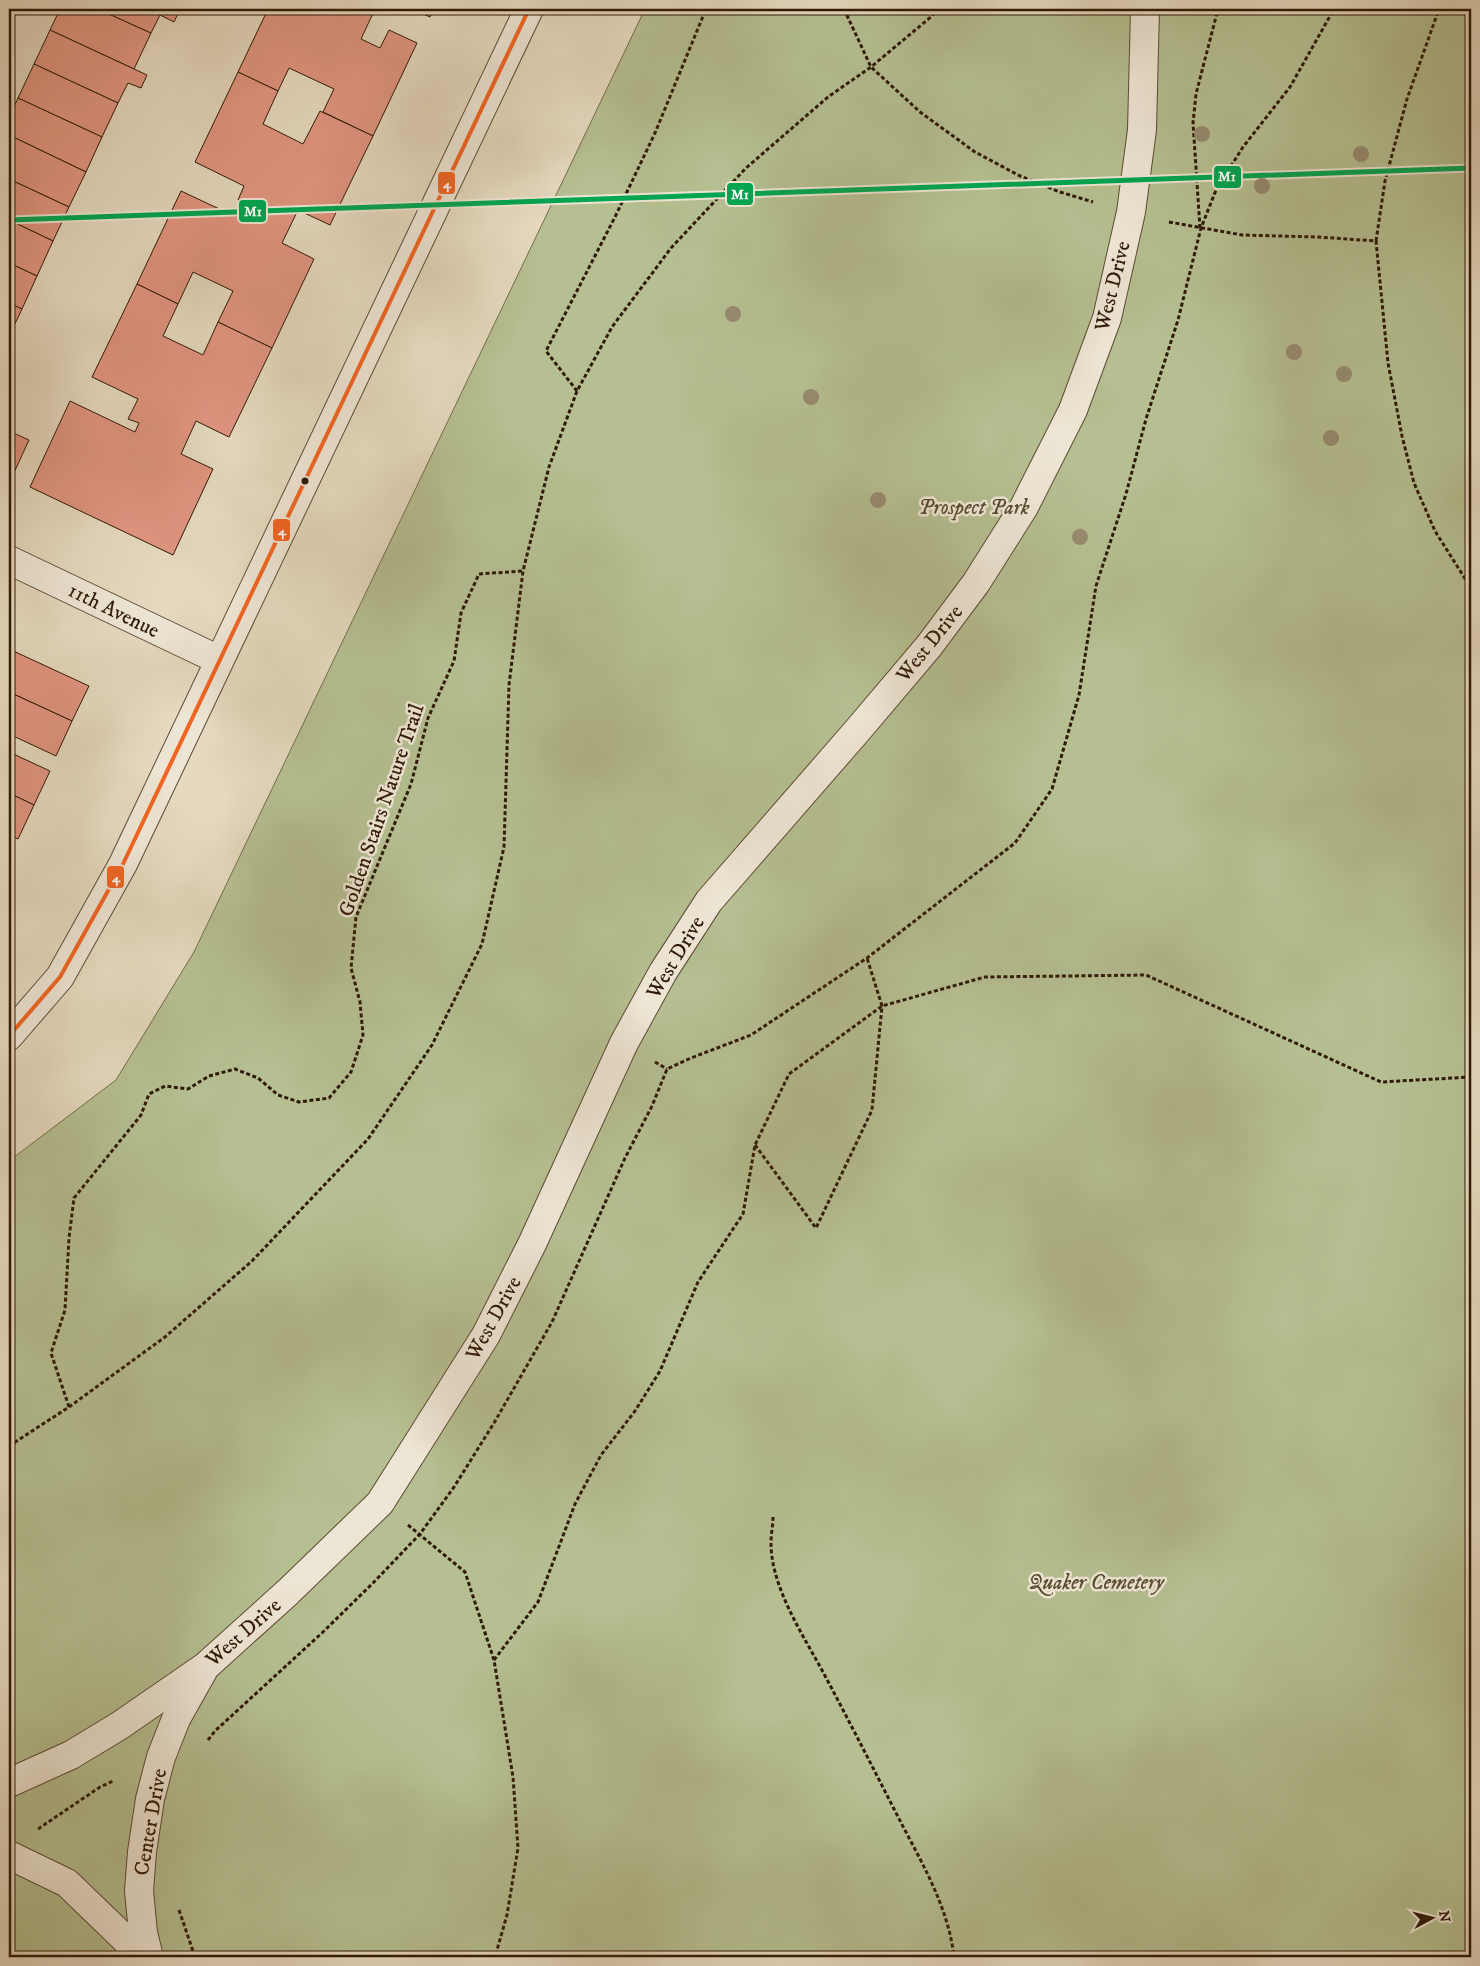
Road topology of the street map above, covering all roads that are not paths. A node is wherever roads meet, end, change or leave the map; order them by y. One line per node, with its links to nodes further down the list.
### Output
1 (529, 9): 4 (street)
2 (1145, 9): 6 (street, West Drive)
3 (9, 560): 4 (street, 11th Avenue)
4 (219, 660): 5 (street)
5 (9, 1036)
6 (206, 1666): 7 (street, West Drive); 10 (street, Center Drive)
7 (9, 1783)
8 (9, 1855): 9 (street)
9 (137, 1957)
10 (149, 1957)

